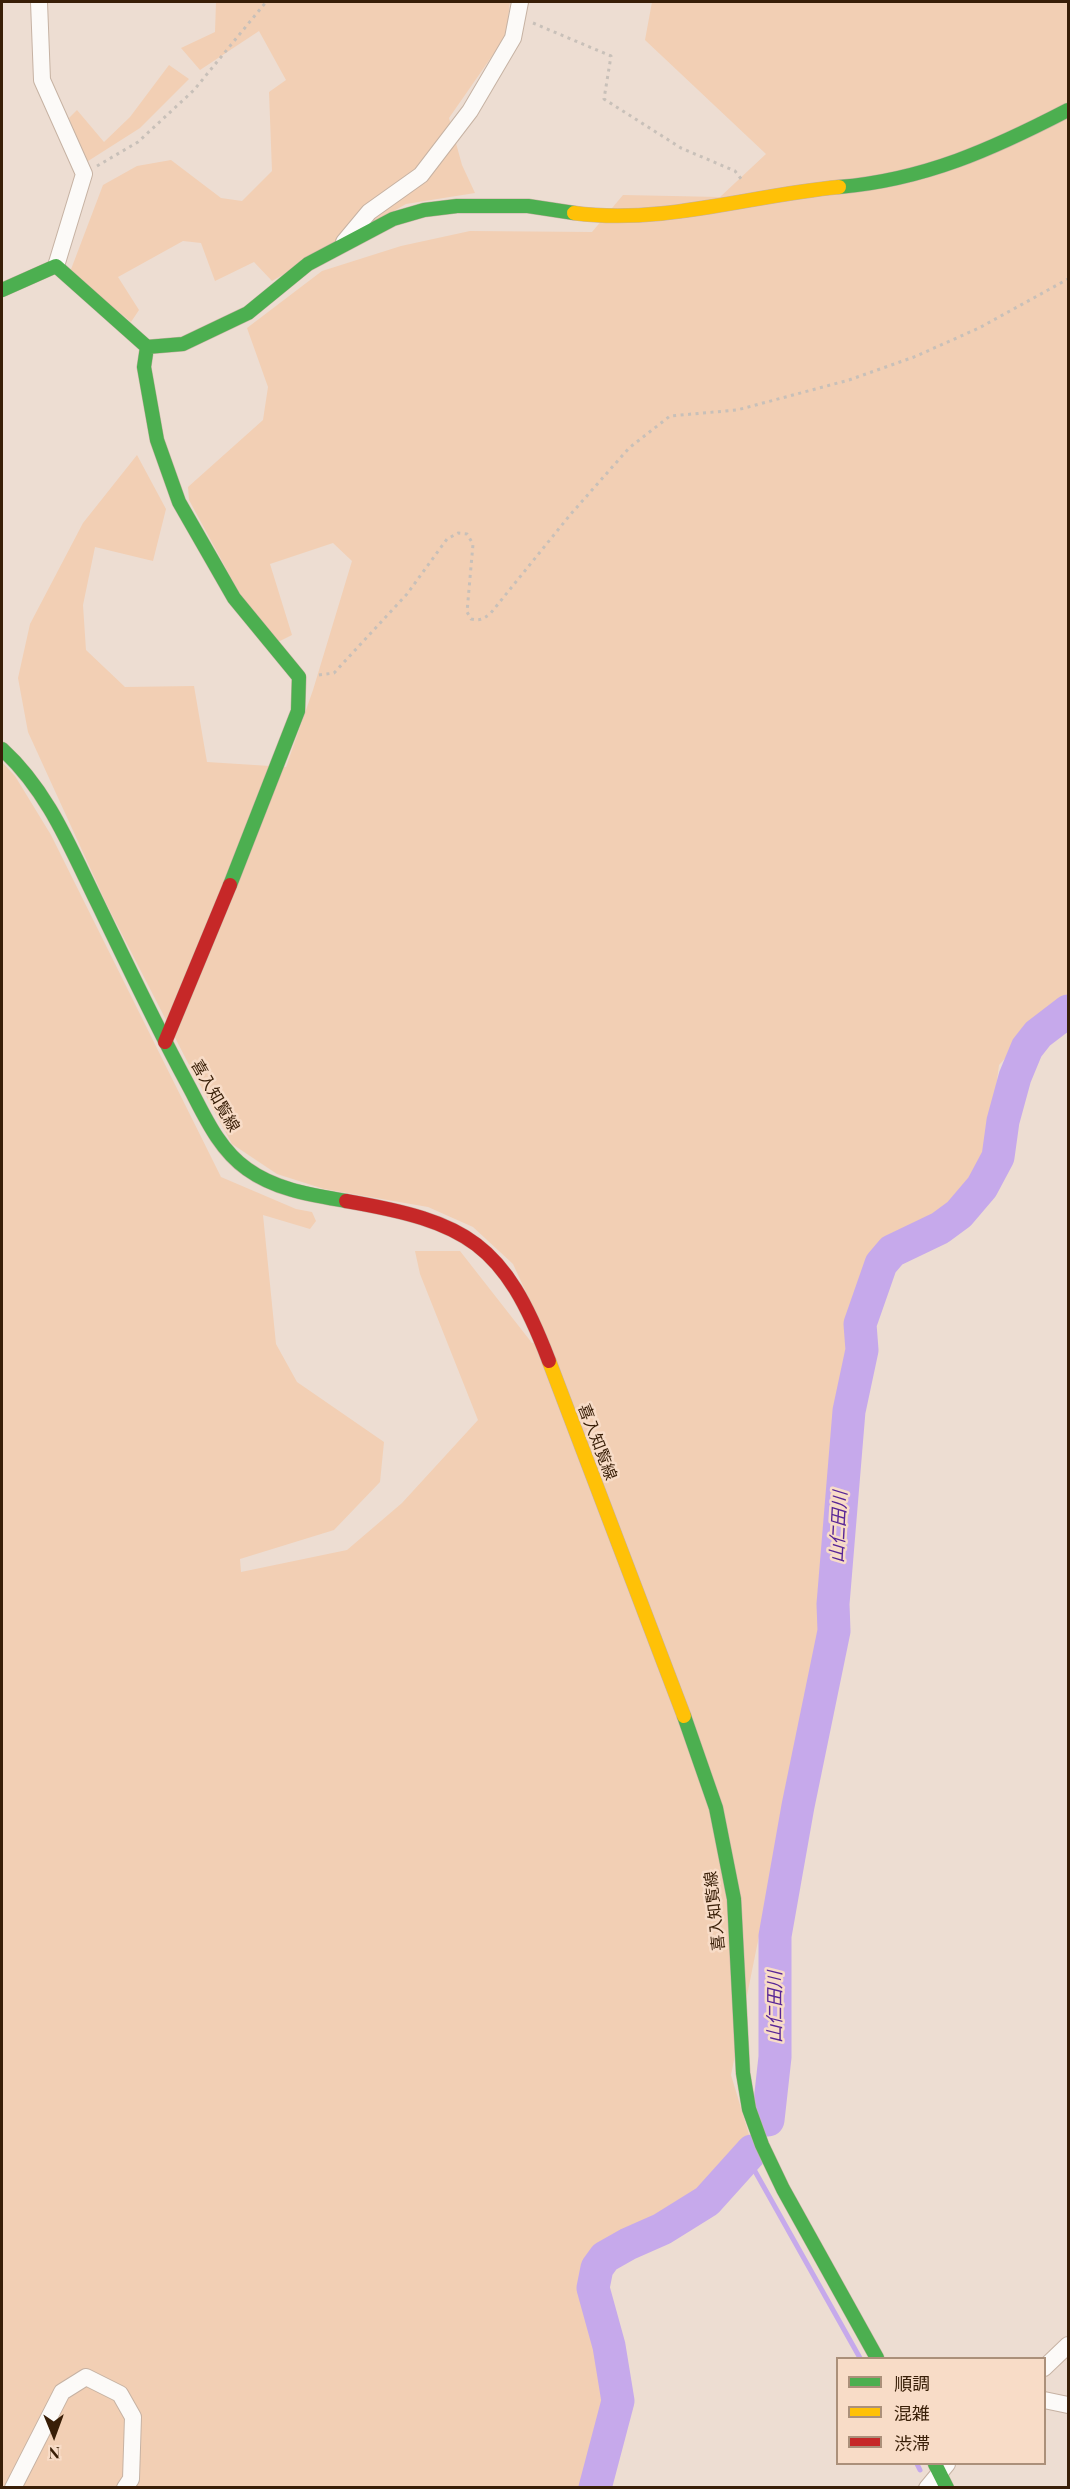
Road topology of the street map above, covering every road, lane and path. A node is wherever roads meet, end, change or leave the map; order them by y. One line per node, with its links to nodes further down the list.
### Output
1 (39, 2): 5 (street)
2 (266, 2): 5 (path)
3 (520, 9): 6 (path); 7 (street)
4 (1068, 110): 6 (main road)
5 (84, 174): 8 (street)
6 (756, 198): 7 (main road)
7 (340, 247): 11 (main road)
8 (56, 266): 10 (main road); 11 (main road)
9 (1068, 279): 12 (path)
10 (2, 290)
11 (147, 347): 12 (main road)
12 (299, 677): 14 (main road)
13 (2, 749): 14 (main road, 喜入知覧線)
14 (165, 1042): 16 (main road, 喜入知覧線)
15 (1068, 2345): 17 (street)
16 (876, 2357)
17 (1046, 2366)
18 (1046, 2400): 19 (street)
19 (1068, 2405)
20 (941, 2466): 23 (street); 24 (main road)
21 (13, 2487): 22 (street)
22 (125, 2487)
23 (927, 2487)
24 (947, 2487)

